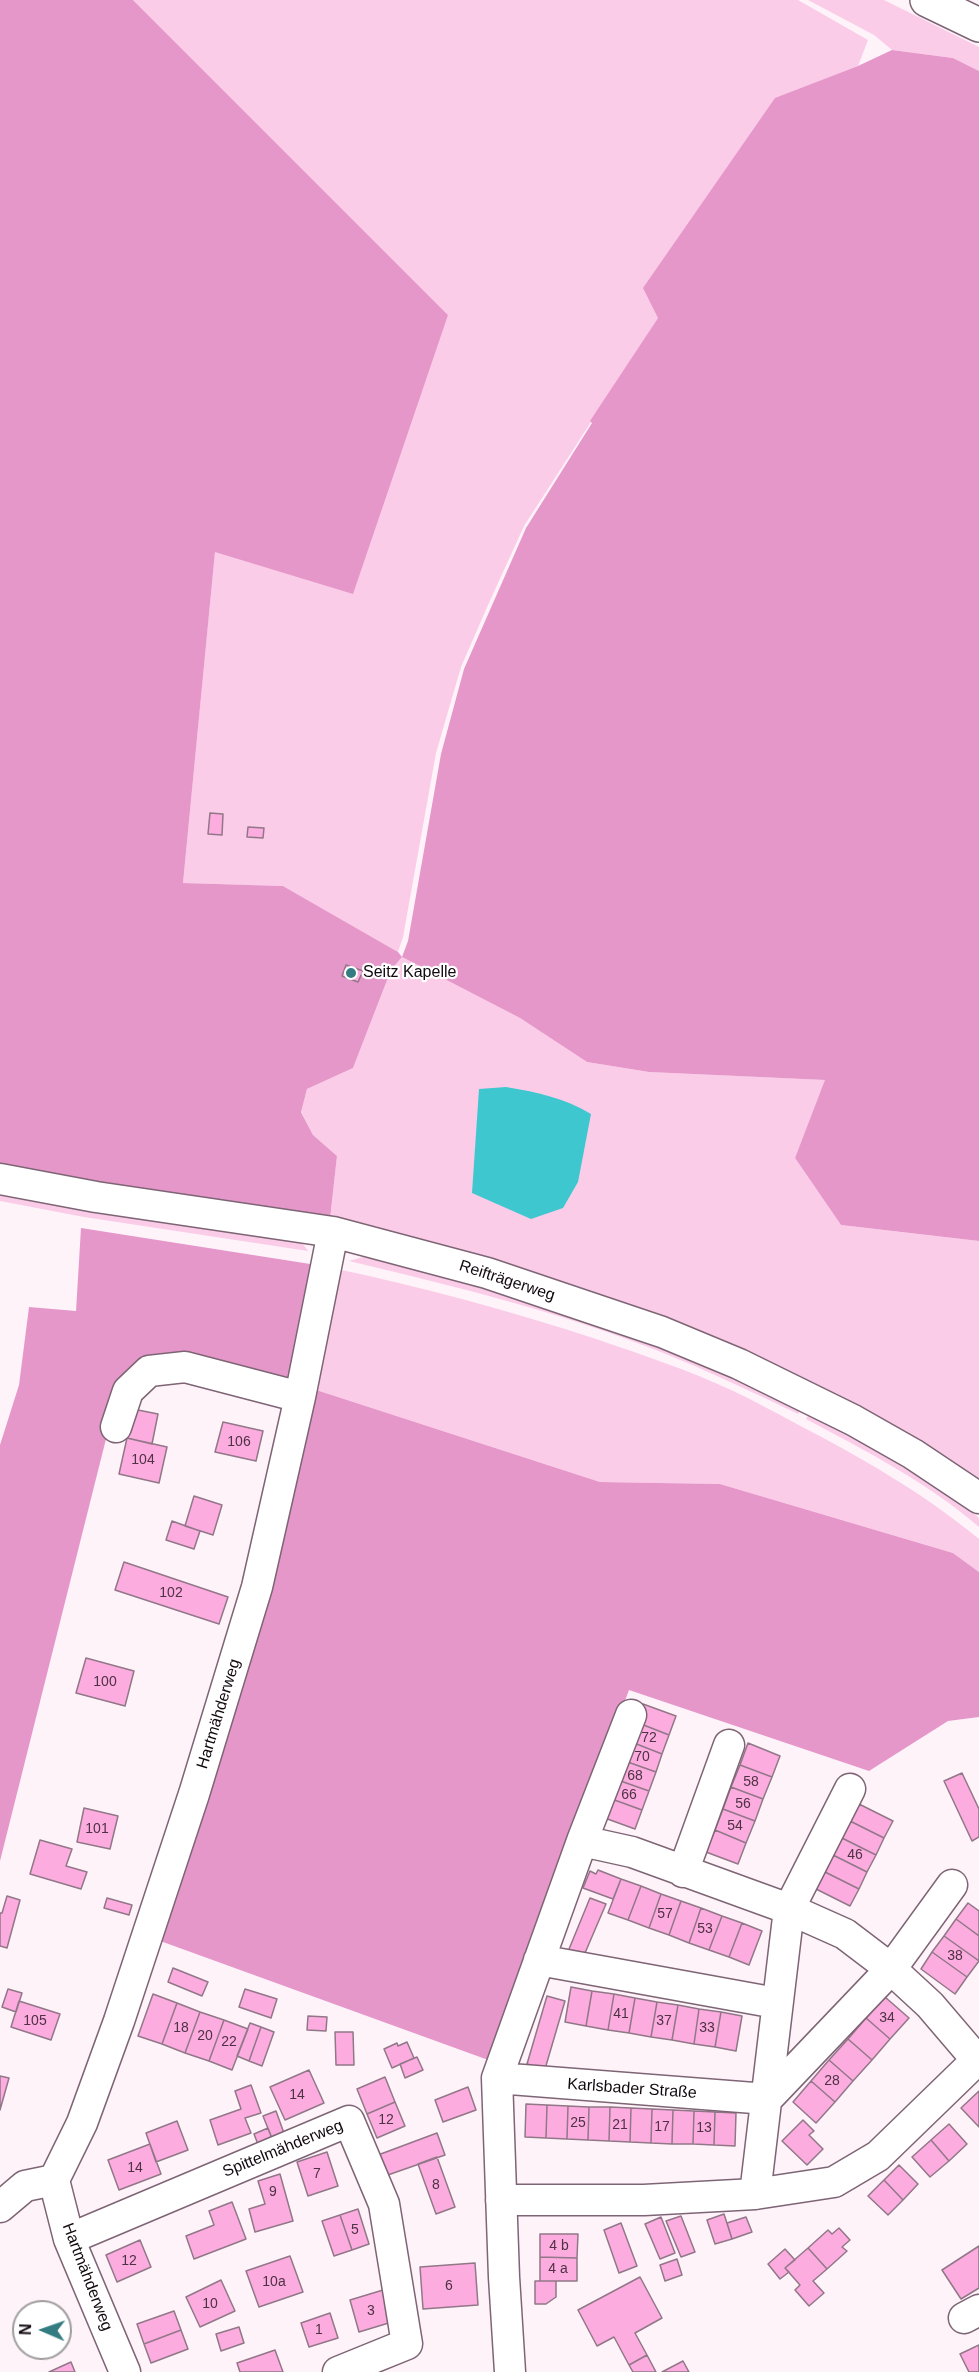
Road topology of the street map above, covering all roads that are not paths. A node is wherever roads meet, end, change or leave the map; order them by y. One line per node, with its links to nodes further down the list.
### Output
1 (927, 0): 2 (highway)
2 (979, 25)
3 (0, 1179): 4 (street, Reifträgerweg)
4 (333, 1232): 5 (street, Hartmähderweg); 7 (street, Reifträgerweg)
5 (300, 1397): 6 (street); 21 (street, Hartmähderweg)
6 (116, 1427)
7 (978, 1499)
8 (631, 1715): 11 (street)
9 (729, 1745): 12 (street)
10 (850, 1789): 14 (street)
11 (582, 1841): 12 (street); 15 (street)
12 (683, 1872): 14 (street)
13 (952, 1885): 16 (street)
14 (789, 1909): 16 (street); 17 (street)
15 (539, 1960): 17 (street); 19 (street)
16 (891, 1969): 18 (street); 20 (street)
17 (776, 2003): 20 (street)
18 (978, 2059): 22 (street)
19 (497, 2078): 20 (street, Karlsbader Straße); 23 (street)
20 (767, 2099): 22 (street)
21 (54, 2180): 24 (street); 25 (street, Hartmähderweg)
22 (755, 2194): 23 (street)
23 (501, 2199): 28 (street)
24 (0, 2207)
25 (69, 2239): 26 (street, Hartmähderweg); 27 (street, Spittelmähderweg)
26 (125, 2372)
27 (338, 2372)
28 (510, 2372)

